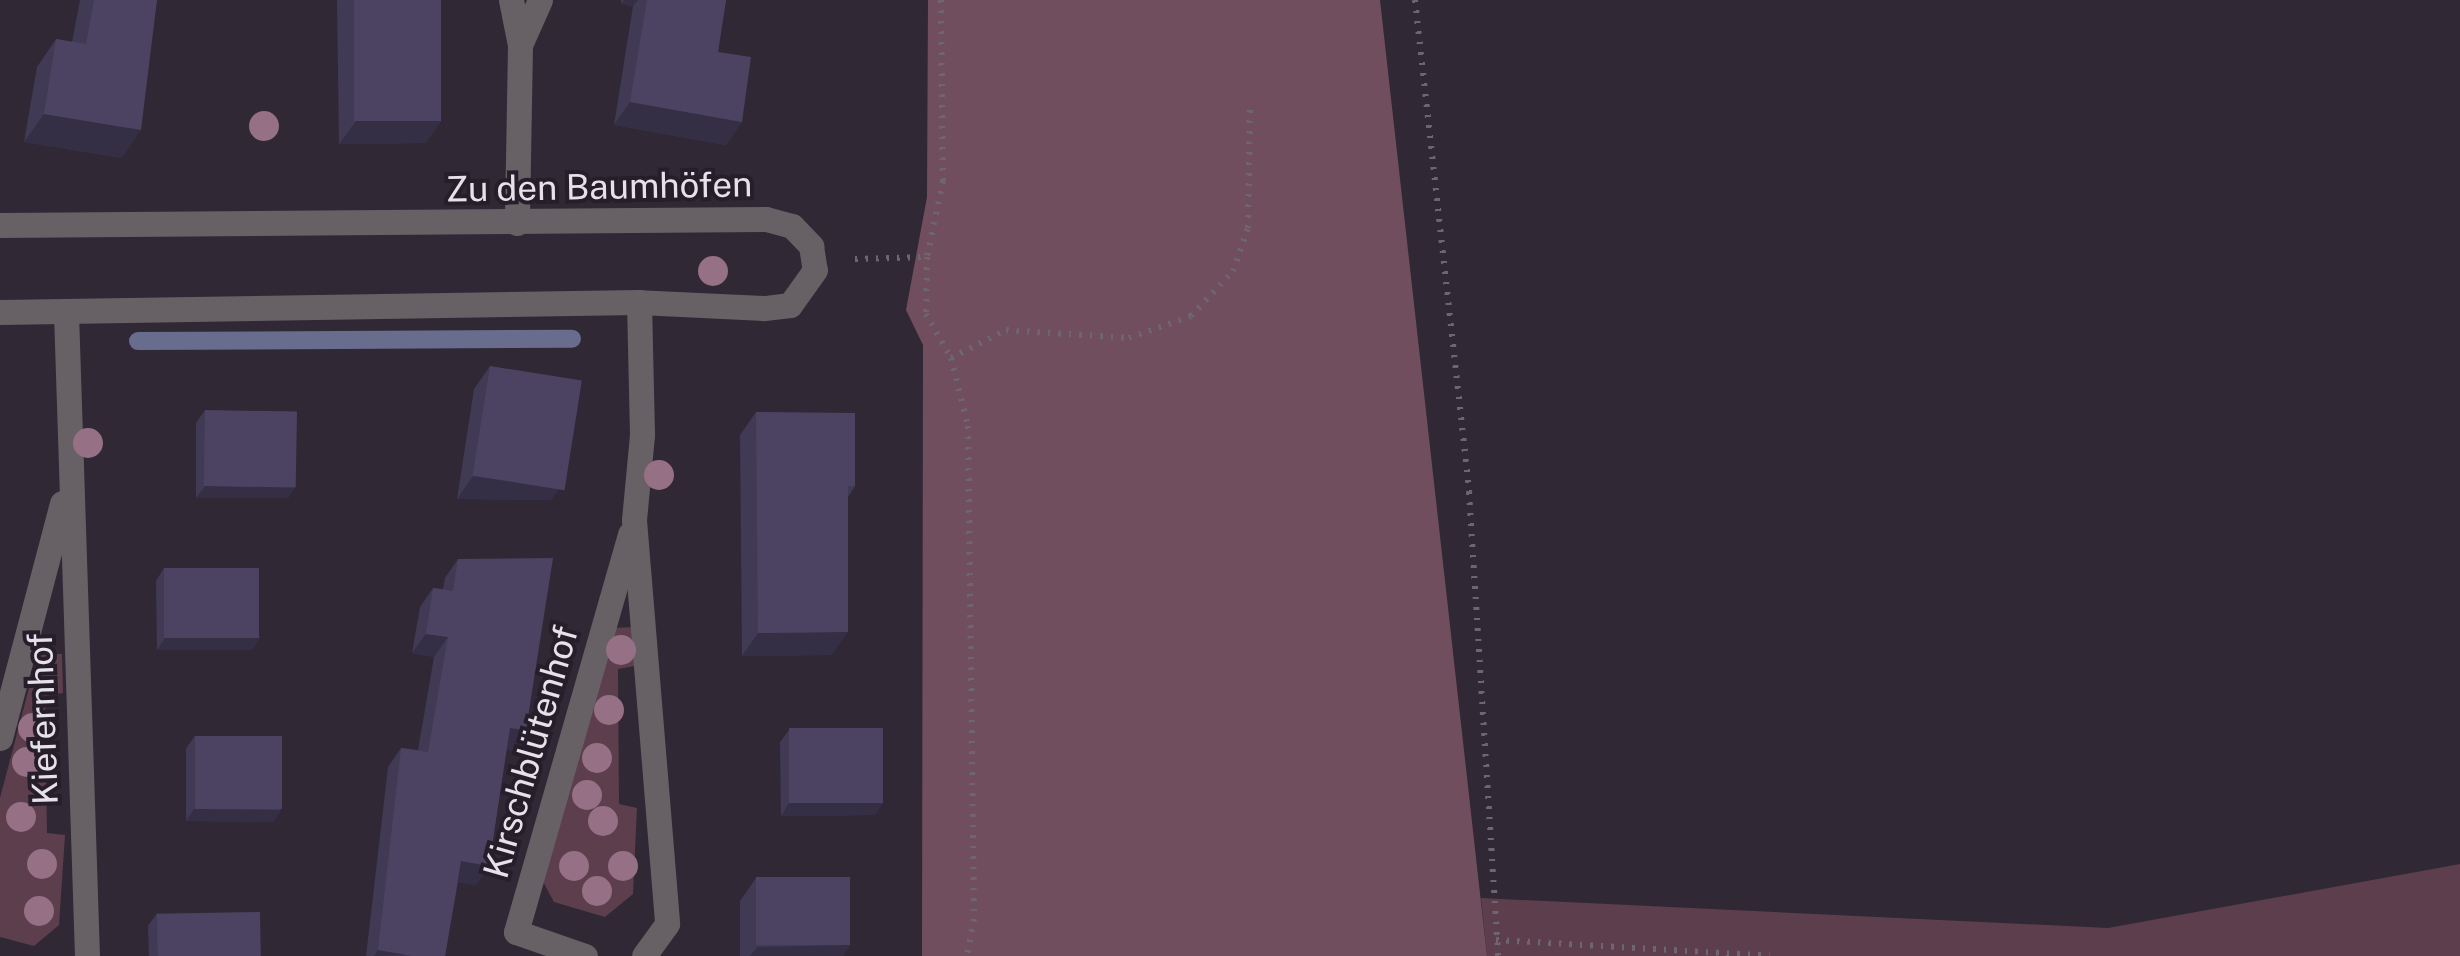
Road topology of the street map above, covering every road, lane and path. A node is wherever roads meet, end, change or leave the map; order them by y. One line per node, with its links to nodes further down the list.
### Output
1 (511, 0): 5 (street)
2 (540, 0): 5 (street)
3 (941, 0): 9 (path)
4 (1415, 0): 18 (path)
5 (520, 45): 7 (street)
6 (1250, 102): 14 (path)
7 (516, 224): 8 (street, Zu den Baumhöfen); 10 (street, Zu den Baumhöfen)
8 (0, 225)
9 (927, 257): 10 (path); 14 (path)
10 (813, 260): 11 (street)
11 (639, 302): 13 (street); 16 (street, Kirschblütenhof)
12 (0, 312): 13 (street)
13 (66, 313): 15 (street, Kiefernhof)
14 (951, 358): 22 (path)
15 (68, 479): 17 (street, Kiefernhof); 19 (street, Kiefernhof)
16 (634, 520): 20 (street, Kirschblütenhof); 21 (street, Kirschblütenhof)
17 (0, 738)
18 (1496, 940): 23 (path); 24 (path)
19 (87, 956)
20 (585, 956)
21 (644, 956)
22 (967, 956)
23 (1498, 956)
24 (1770, 956)

